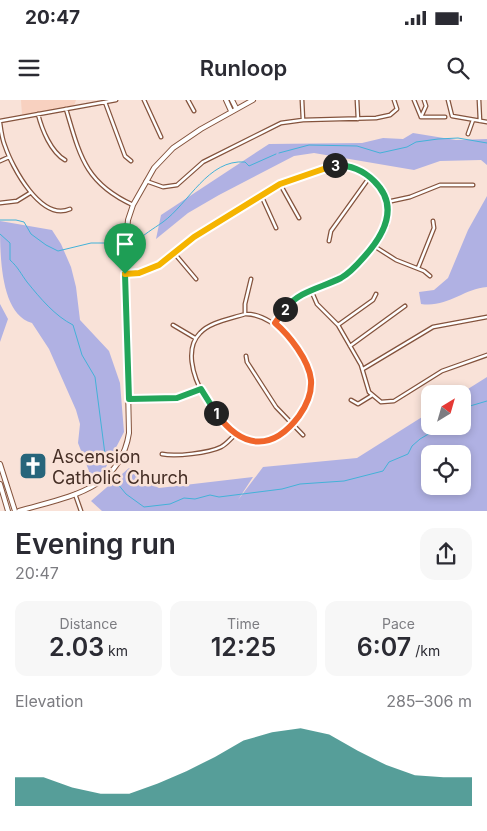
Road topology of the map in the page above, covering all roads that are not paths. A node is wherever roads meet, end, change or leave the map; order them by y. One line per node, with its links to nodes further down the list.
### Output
1 (116, 100): 14 (street)
2 (144, 100): 29 (street)
3 (188, 100): 17 (street)
4 (226, 100): 18 (main road)
5 (232, 100): 15 (main road)
6 (253, 100): 15 (main road)
7 (302, 100): 23 (street)
8 (357, 100): 22 (street)
9 (394, 100): 22 (street)
10 (414, 100): 20 (street)
11 (424, 100): 20 (street)
12 (448, 100): 24 (street)
13 (479, 100): 26 (street)
14 (105, 102): 16 (street); 33 (street)
15 (236, 108): 18 (main road)
16 (66, 109): 19 (street); 42 (street)
17 (194, 111)
18 (232, 111): 35 (main road)
19 (38, 114): 25 (street); 31 (street)
20 (420, 117): 21 (street)
21 (445, 117)
22 (358, 119): 23 (street)
23 (303, 120): 35 (street)
24 (473, 120): 26 (street); 28 (street)
25 (0, 122): 30 (street)
26 (480, 122): 27 (street)
27 (487, 122)
28 (468, 134)
29 (161, 138)
30 (9, 156): 32 (street); 38 (street)
31 (66, 160)
32 (0, 161)
33 (132, 161)
34 (370, 177): 36 (street); 40 (street); 47 (street)
35 (145, 181): 42 (main road)
36 (280, 184): 39 (street); 44 (street)
37 (473, 185): 40 (street)
38 (30, 193): 41 (street); 43 (street)
39 (261, 195): 46 (street); 49 (street)
40 (387, 202): 48 (street)
41 (0, 203)
42 (133, 205): 51 (main road)
43 (70, 209)
44 (299, 218)
45 (433, 221): 50 (street)
46 (276, 228)
47 (329, 241)
48 (374, 246): 50 (street); 55 (street)
49 (174, 253): 51 (street); 53 (street)
50 (418, 268): 52 (street)
51 (125, 274): 70 (main road)
52 (430, 276)
53 (196, 279)
54 (251, 279): 58 (street)
55 (311, 290): 60 (street); 62 (street)
56 (376, 294): 62 (street)
57 (405, 306): 64 (street)
58 (245, 314): 60 (street); 63 (street)
59 (487, 317): 67 (street)
60 (275, 323): 72 (street)
61 (174, 325): 63 (street)
62 (338, 325): 64 (street)
63 (195, 338): 68 (street)
64 (350, 346): 67 (street)
65 (487, 355): 69 (street)
66 (246, 356): 72 (street)
67 (362, 369): 69 (street)
68 (201, 389): 70 (main road); 73 (street)
69 (371, 396): 71 (street)
70 (129, 399): 78 (main road)
71 (351, 400)
72 (292, 425): 73 (street); 74 (street)
73 (236, 434): 75 (street)
74 (303, 435)
75 (162, 454)
76 (0, 464): 80 (main road)
77 (0, 484): 79 (main road)
78 (75, 494): 81 (main road); 82 (street)
79 (8, 511)
80 (15, 511)
81 (19, 511)
82 (81, 511)

